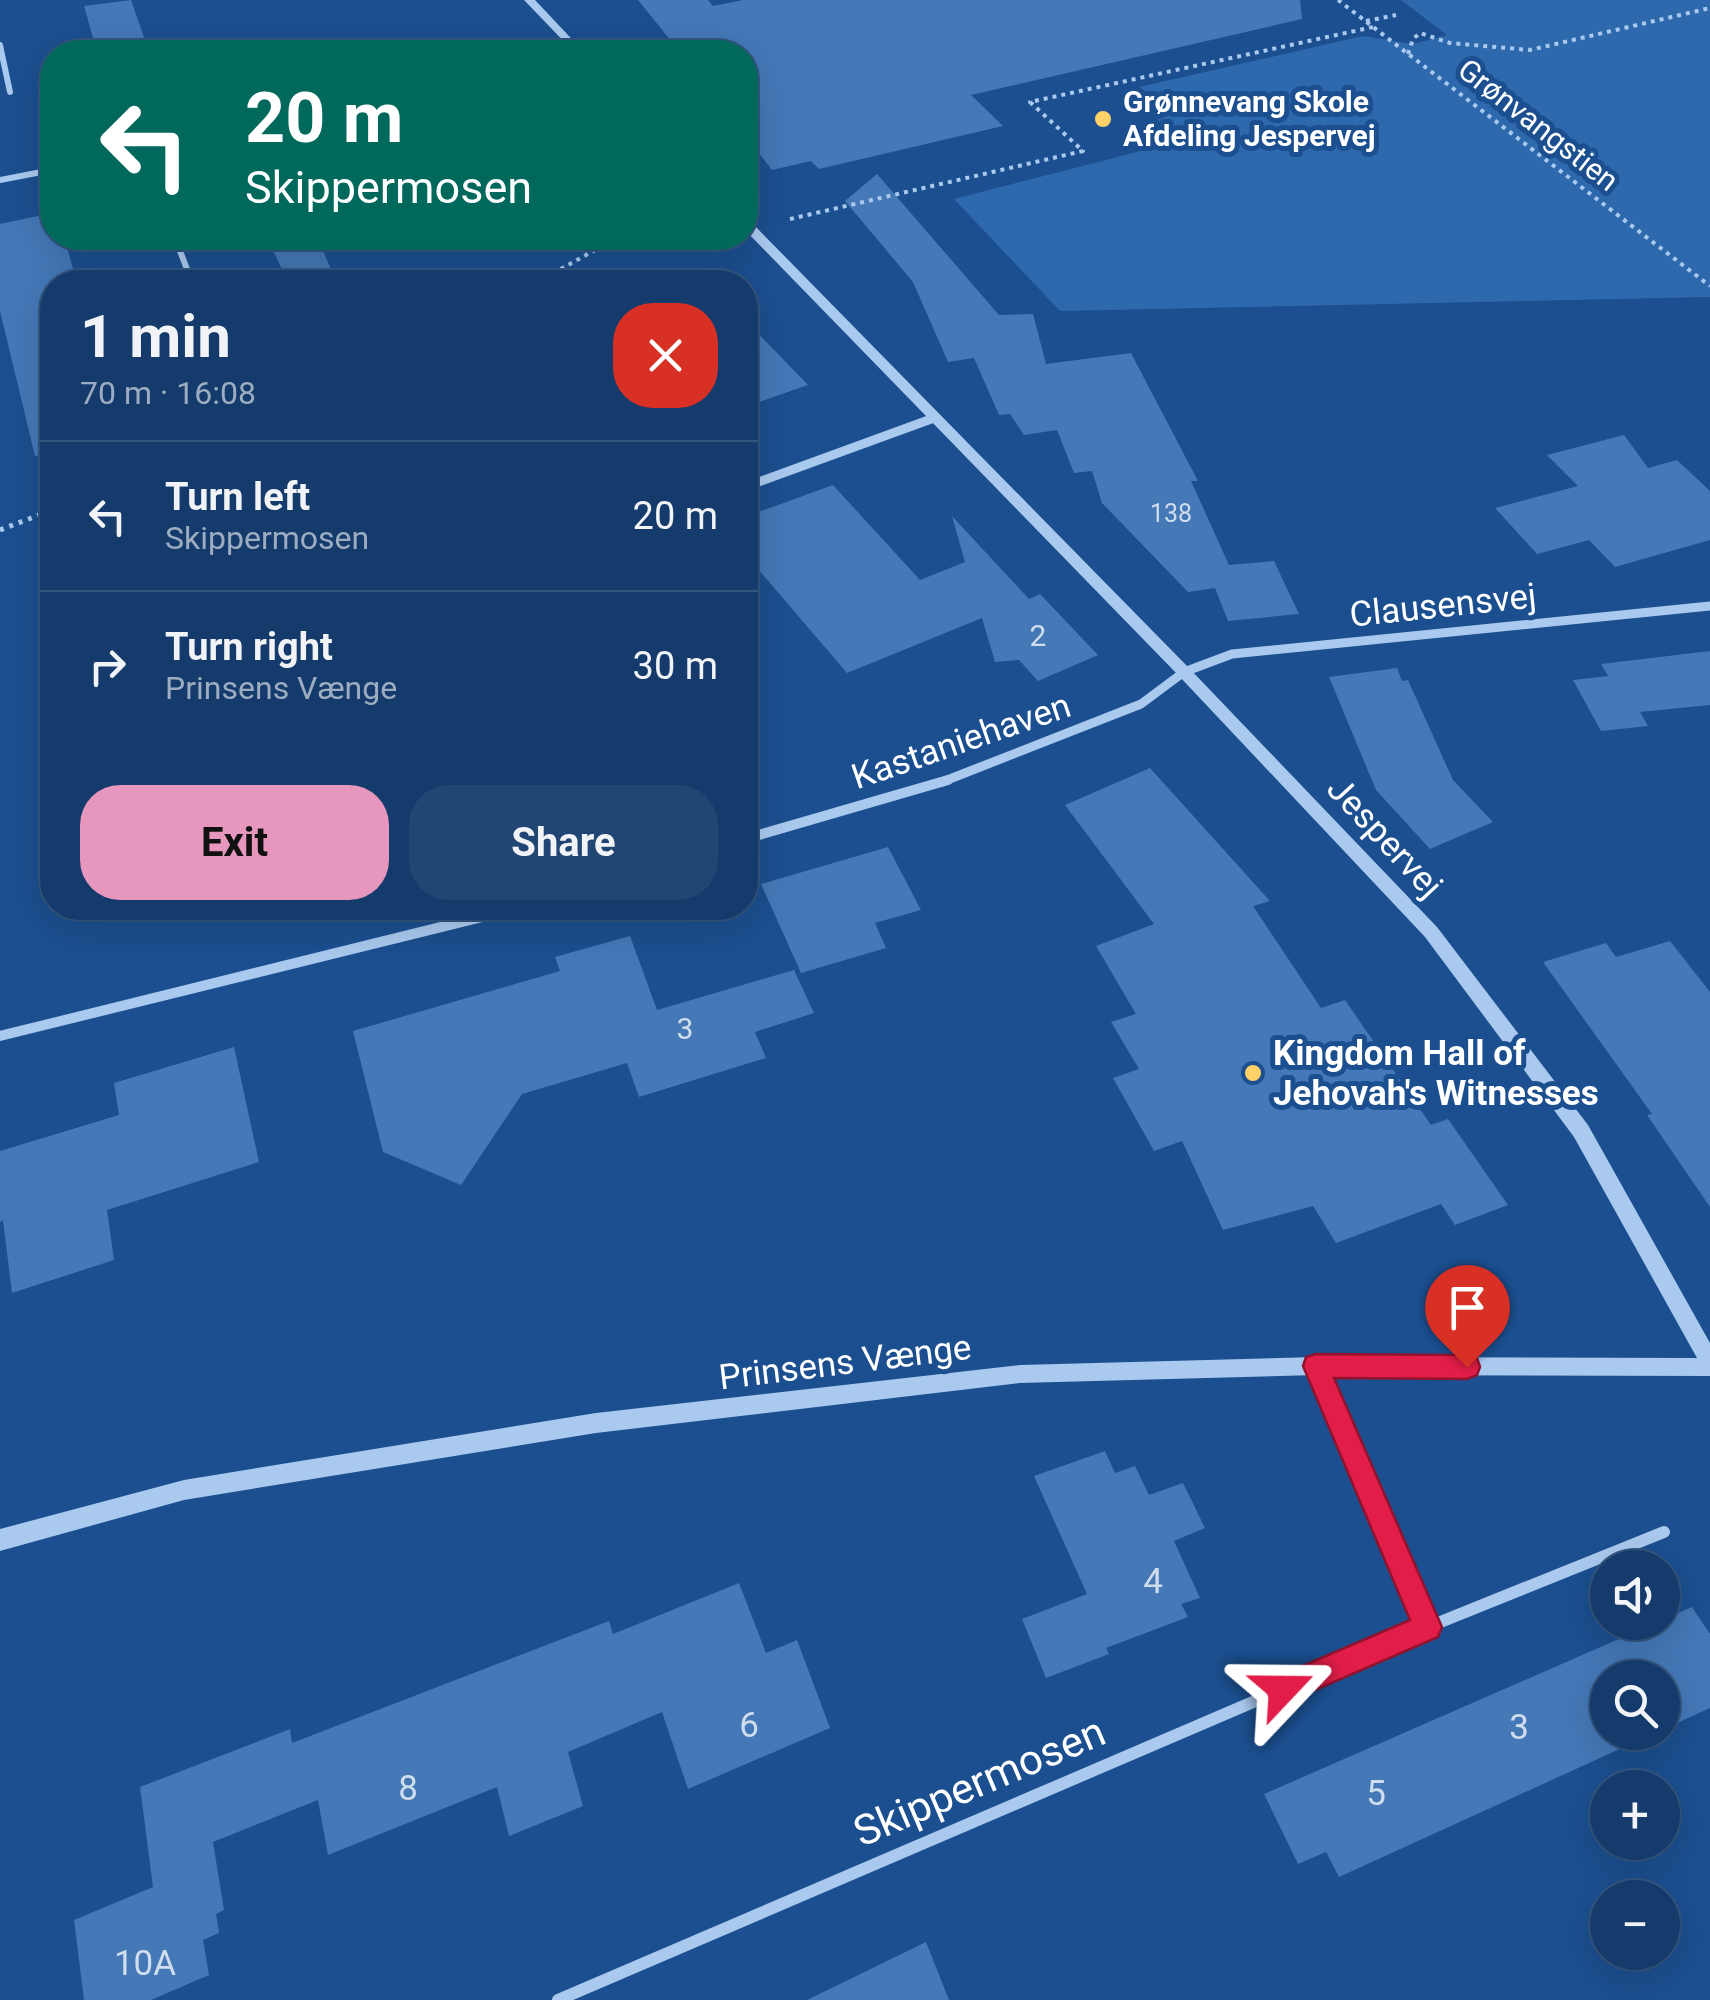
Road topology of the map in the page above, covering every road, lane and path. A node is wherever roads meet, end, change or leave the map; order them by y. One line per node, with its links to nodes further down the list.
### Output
1 (528, 0): 7 (street)
2 (1338, 0): 5 (path, Grønvangstien)
3 (1710, 8): 9 (path)
4 (1396, 14): 5 (path)
5 (1365, 21): 6 (path, Grønvangstien)
6 (1373, 27): 9 (path, Grønvangstien); 13 (path)
7 (567, 40)
8 (0, 46): 10 (street)
9 (1408, 54): 17 (path, Grønvangstien)
10 (10, 92)
11 (40, 172): 12 (street)
12 (0, 180)
13 (758, 224)
14 (758, 236): 18 (street, Jespervej)
15 (594, 250): 16 (path)
16 (559, 270)
17 (1710, 286)
18 (934, 418): 19 (street); 23 (street, Jespervej)
19 (758, 482)
20 (40, 515): 21 (path)
21 (0, 530)
22 (1710, 606): 23 (street, Clausensvej)
23 (1184, 672): 24 (street, Kastaniehaven); 27 (street, Jespervej)
24 (758, 835)
25 (469, 920): 26 (street)
26 (0, 1036)
27 (1710, 1365): 28 (street, Prinsens Vænge)
28 (1316, 1366): 30 (street, Prinsens Vænge); 31 (street)
29 (1664, 1532): 31 (street, Skippermosen)
30 (0, 1540)
31 (1428, 1627): 32 (street, Skippermosen)
32 (558, 2000)

